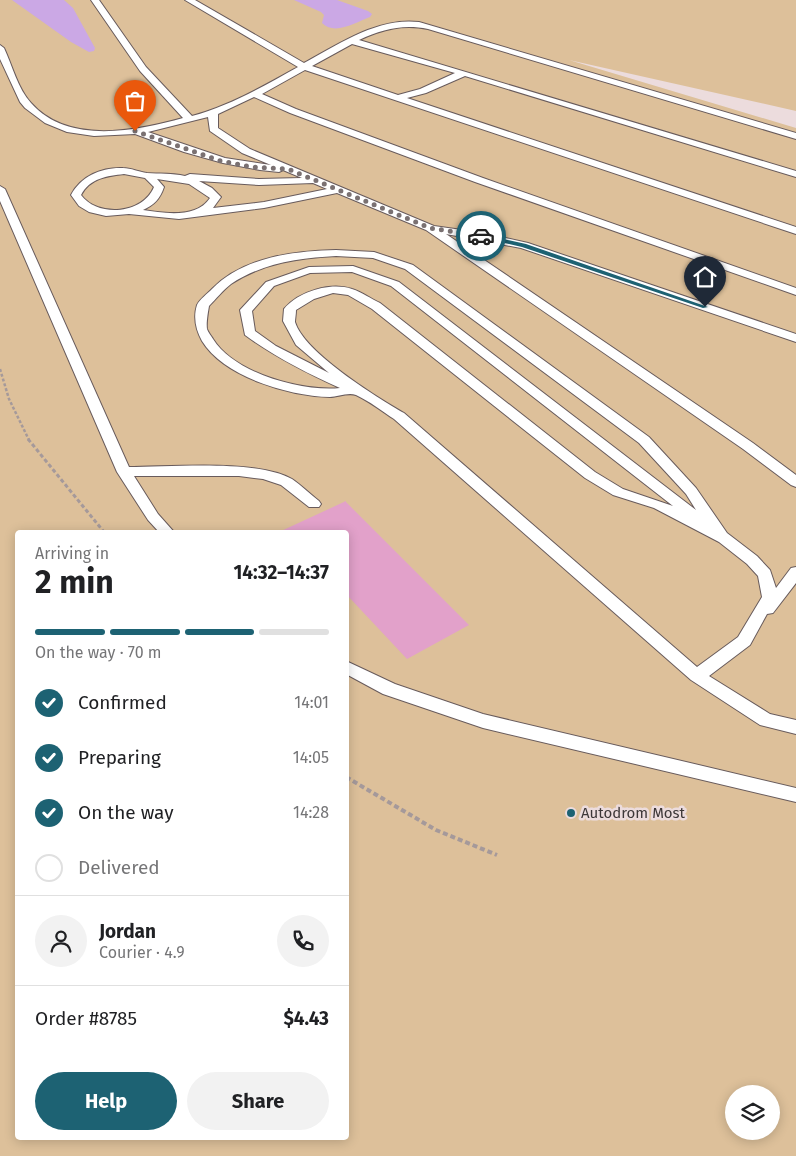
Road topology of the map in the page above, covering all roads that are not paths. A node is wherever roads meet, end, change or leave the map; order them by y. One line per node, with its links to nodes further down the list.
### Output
1 (96, 0): 10 (lane)
2 (189, 0): 5 (lane)
3 (352, 41): 5 (lane); 6 (lane); 12 (lane)
4 (0, 48): 11 (lane)
5 (305, 67): 7 (lane); 8 (lane)
6 (464, 73): 8 (lane); 14 (lane)
7 (255, 94): 9 (lane); 24 (lane)
8 (397, 98): 23 (lane)
9 (214, 113): 10 (lane); 13 (lane)
10 (189, 119): 11 (lane)
11 (135, 131): 13 (lane)
12 (796, 136)
13 (288, 169): 17 (lane)
14 (796, 174)
15 (148, 176): 16 (lane); 20 (lane); 20 (lane)
16 (178, 176): 17 (lane); 21 (lane)
17 (316, 181): 19 (lane)
18 (0, 189): 27 (lane)
19 (337, 190): 21 (lane); 22 (lane)
20 (126, 212): 21 (lane)
21 (200, 213)
22 (430, 228): 25 (lane); 28 (lane)
23 (796, 231)
24 (796, 292)
25 (796, 338)
26 (356, 390): 31 (lane); 31 (lane); 31 (lane); 35 (lane)
27 (124, 472): 29 (lane); 30 (lane)
28 (796, 482)
29 (314, 504)
30 (165, 530)
31 (723, 538): 33 (lane)
32 (796, 572): 33 (lane)
33 (755, 626): 35 (lane)
34 (349, 669): 37 (lane)
35 (697, 676): 36 (lane)
36 (796, 727)
37 (796, 795)

